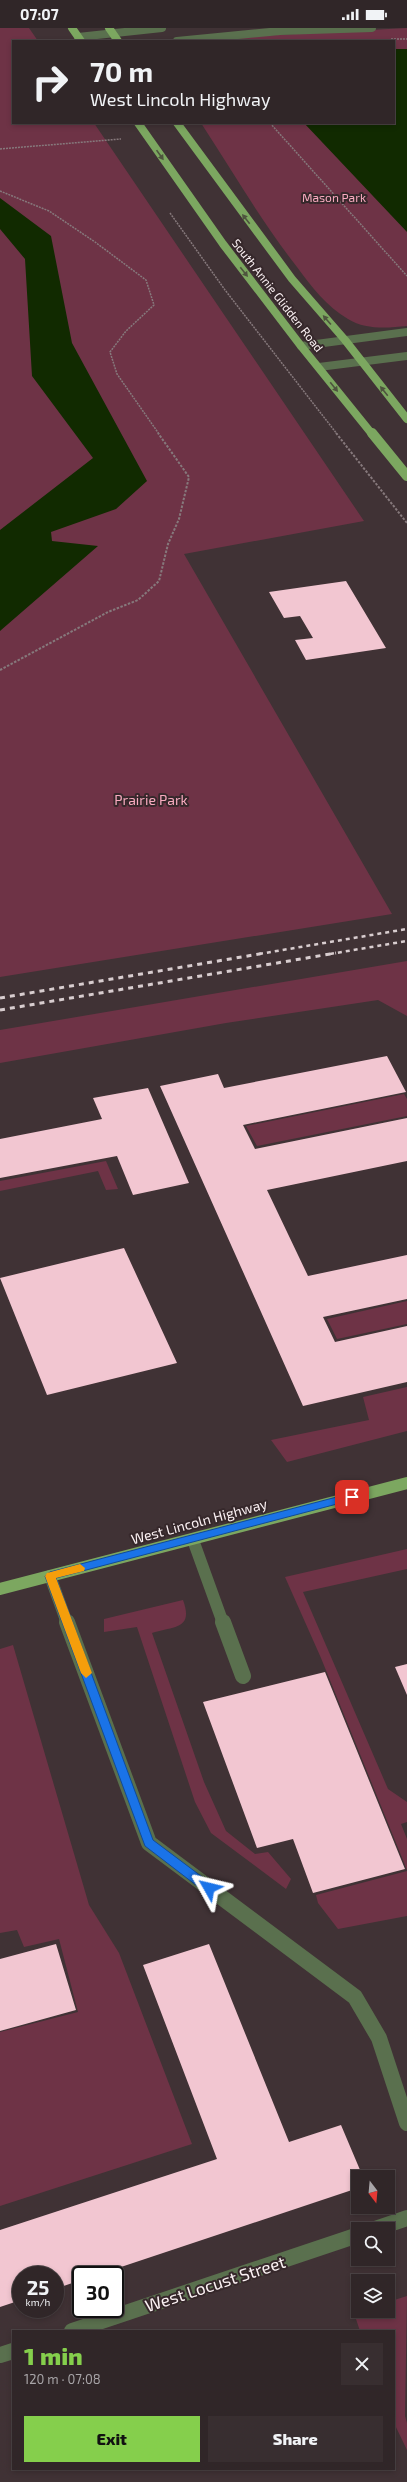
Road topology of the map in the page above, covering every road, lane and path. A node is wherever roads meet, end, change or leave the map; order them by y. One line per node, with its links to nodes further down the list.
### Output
1 (72, 28): 6 (main road)
2 (162, 28): 5 (street)
3 (372, 28): 4 (street)
4 (314, 29): 8 (street)
5 (111, 31): 6 (street); 7 (main road)
6 (80, 39)
7 (117, 40)
8 (188, 40)
9 (139, 124): 18 (main road, South Annie Glidden Road, one-way to 18)
10 (178, 124): 17 (main road, South Annie Glidden Road, one-way to 10)
11 (271, 124): 15 (path)
12 (124, 139): 13 (path)
13 (0, 149)
14 (0, 192): 24 (path)
15 (407, 276)
16 (407, 332): 17 (street)
17 (345, 340): 18 (street); 20 (main road, South Annie Glidden Road)
18 (301, 346): 21 (main road, South Annie Glidden Road)
19 (407, 356): 20 (street)
20 (360, 362): 21 (street); 22 (main road, South Annie Glidden Road, one-way to 20)
21 (319, 367): 23 (main road, South Annie Glidden Road, one-way to 23)
22 (407, 419)
23 (407, 476)
24 (0, 670)
25 (407, 1483): 26 (main road, West Lincoln Highway)
26 (193, 1540): 27 (main road, West Lincoln Highway); 29 (street)
27 (50, 1576): 28 (main road, West Lincoln Highway); 30 (street)
28 (0, 1589)
29 (243, 1676)
30 (407, 2123)
31 (407, 2218): 32 (street)
32 (395, 2222)
33 (351, 2237): 34 (street, West Locust Street)
34 (75, 2330)
35 (12, 2351): 36 (street)
36 (0, 2355)

